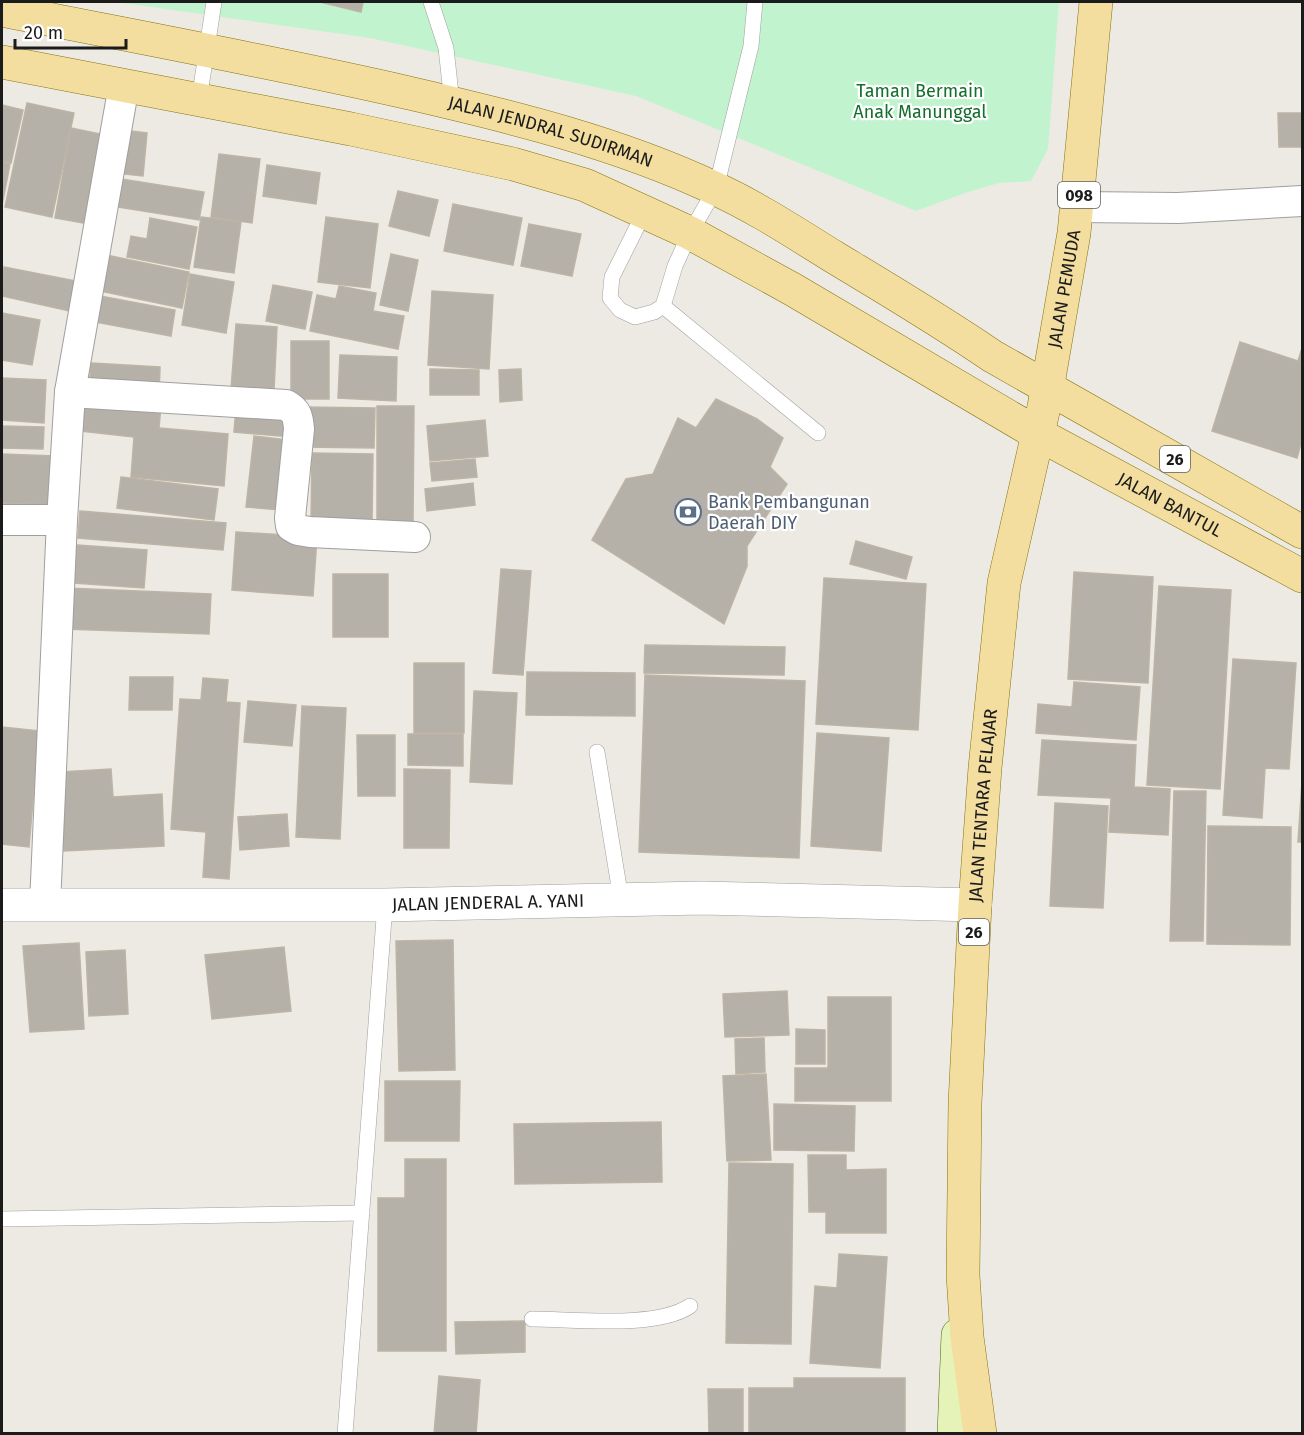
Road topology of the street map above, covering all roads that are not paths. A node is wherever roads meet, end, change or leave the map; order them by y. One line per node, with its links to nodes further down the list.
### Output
1 (214, 2): 6 (lane)
2 (431, 2): 10 (lane)
3 (754, 2): 11 (lane)
4 (1096, 2): 13 (main road, JALAN PEMUDA / 098)
5 (2, 10): 6 (main road, JALAN JENDRAL SUDIRMAN)
6 (207, 51): 9 (lane); 10 (main road, JALAN JENDRAL SUDIRMAN)
7 (2, 62): 8 (main road)
8 (124, 85): 9 (main road); 18 (street)
9 (199, 100): 14 (main road)
10 (452, 103): 11 (main road, JALAN JENDRAL SUDIRMAN)
11 (716, 188): 15 (lane); 17 (main road, JALAN JENDRAL SUDIRMAN)
12 (1302, 201): 13 (street)
13 (1078, 207): 17 (main road, JALAN PEMUDA / 098)
14 (645, 211): 15 (main road); 16 (lane)
15 (690, 233): 16 (lane); 20 (main road)
16 (663, 306): 19 (lane)
17 (1048, 387): 20 (main road, JALAN PEMUDA / 26); 23 (main road, 26)
18 (70, 392): 22 (street); 24 (street)
19 (818, 433)
20 (1038, 434): 25 (main road, JALAN BANTUL / 26); 31 (main road, JALAN TENTARA PELAJAR / 26)
21 (2, 520): 22 (street)
22 (62, 520): 29 (street)
23 (1302, 531)
24 (415, 537)
25 (1302, 576)
26 (597, 752): 27 (lane)
27 (621, 899): 30 (street, JALAN JENDERAL A. YANI); 31 (street, JALAN JENDERAL A. YANI)
28 (2, 904): 29 (street, JALAN JENDERAL A. YANI)
29 (45, 905): 30 (street, JALAN JENDERAL A. YANI)
30 (386, 905): 33 (lane)
31 (975, 905): 32 (main road, JALAN TENTARA PELAJAR / 26)
32 (963, 1198): 38 (main road); 39 (main road, JALAN TENTARA PELAJAR / 26)
33 (362, 1213): 34 (lane); 37 (lane)
34 (2, 1219)
35 (690, 1306): 36 (lane)
36 (532, 1318)
37 (345, 1434)
38 (954, 1434)
39 (980, 1434)

